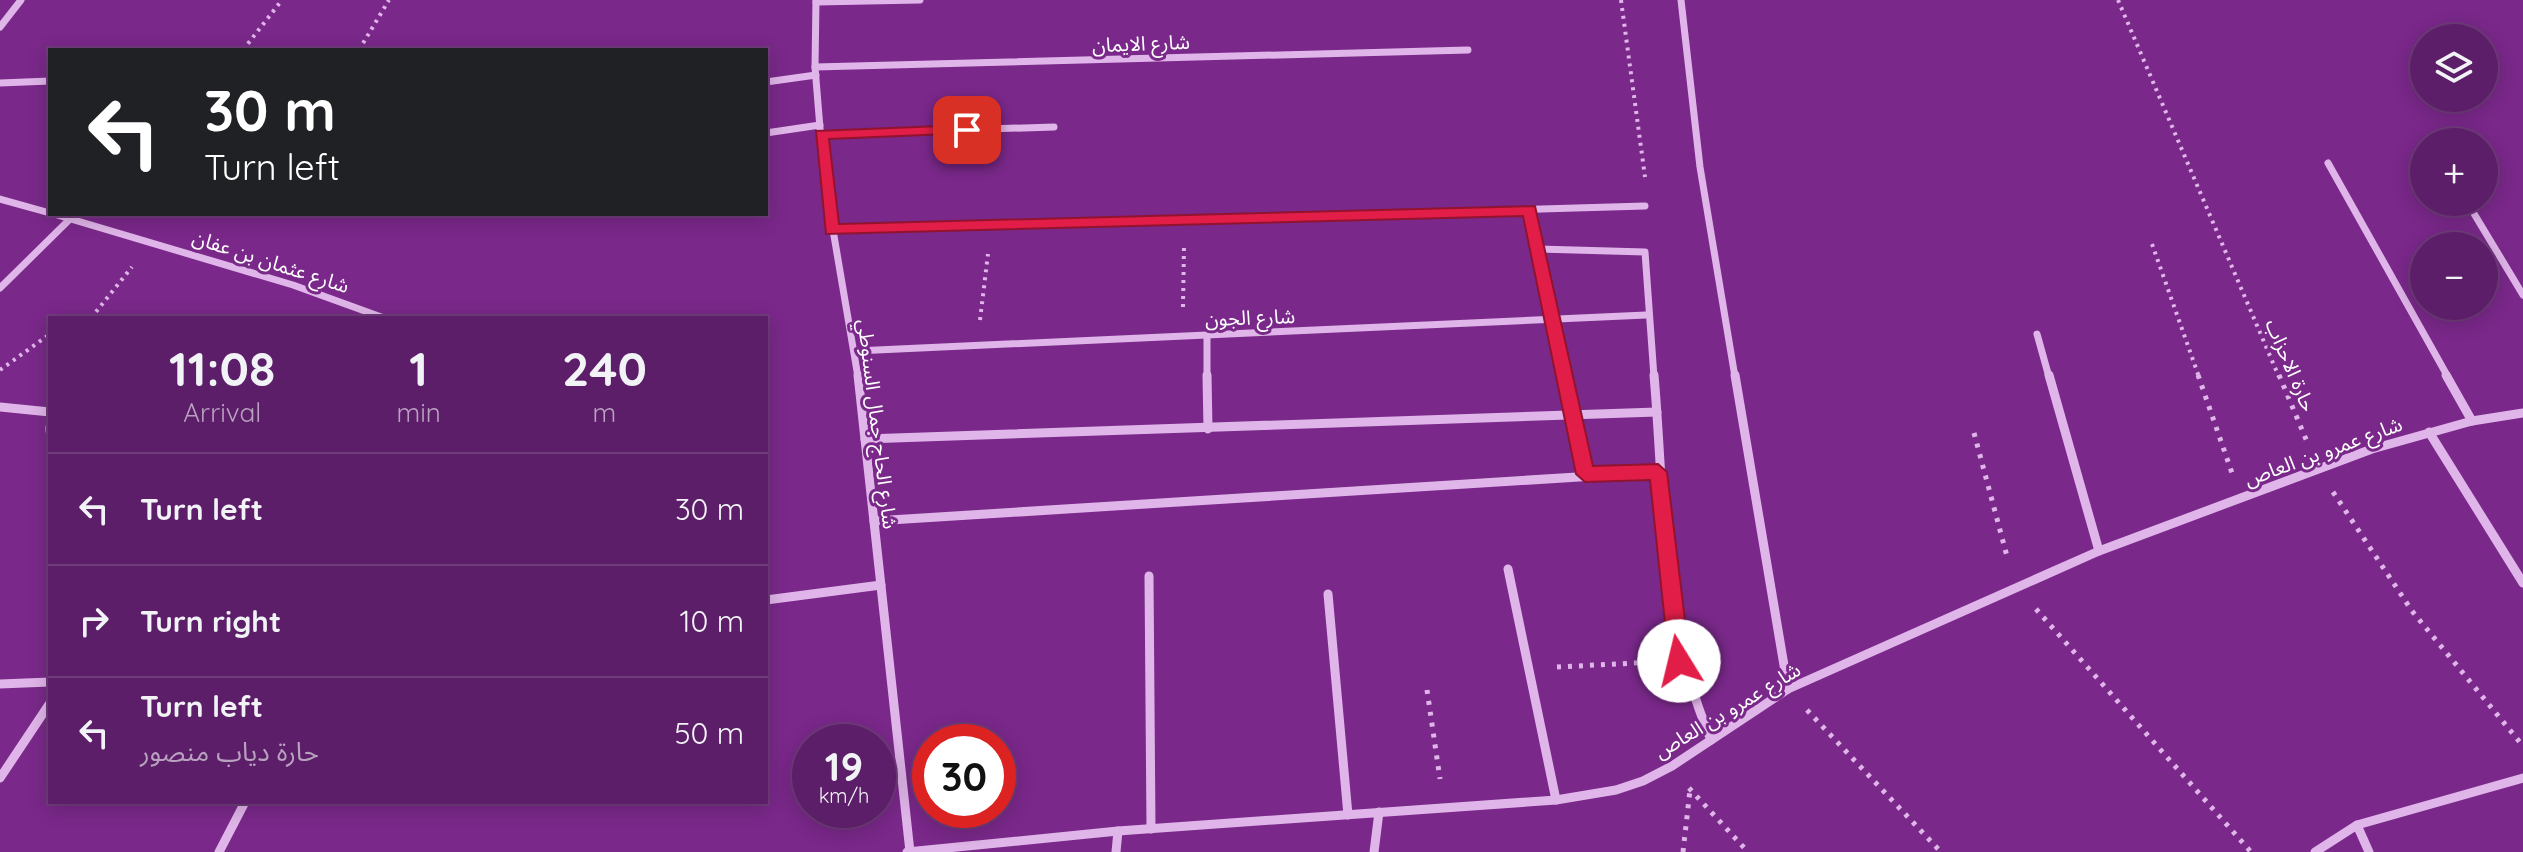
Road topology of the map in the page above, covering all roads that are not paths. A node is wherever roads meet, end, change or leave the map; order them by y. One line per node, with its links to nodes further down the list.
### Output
1 (21, 0): 5 (street)
2 (920, 0): 4 (street)
3 (1681, 0): 53 (street)
4 (816, 1): 7 (street, شارع الحاج جمال السنوطي)
5 (0, 27)
6 (1468, 50): 7 (street, شارع الايمان)
7 (815, 71): 9 (street, شارع الايمان); 12 (street, شارع الحاج جمال السنوطي)
8 (48, 81): 10 (street)
9 (768, 82)
10 (0, 83)
11 (1054, 127): 12 (street)
12 (821, 130): 13 (street); 22 (street, شارع الحاج جمال السنوطي)
13 (768, 133)
14 (2328, 163): 37 (street)
15 (0, 199): 18 (street, شارع عثمان بن عفان)
16 (1645, 206): 17 (street)
17 (1530, 210): 22 (street); 23 (street)
18 (48, 213)
19 (59, 216): 21 (street, شارع عثمان بن عفان)
20 (2475, 216): 25 (street)
21 (70, 219): 24 (street); 27 (street, شارع عثمان بن عفان)
22 (832, 230): 31 (street, شارع الحاج جمال السنوطي)
23 (1538, 249): 26 (street); 28 (street)
24 (0, 288)
25 (2523, 295)
26 (1646, 315): 28 (street, شارع الجون); 34 (street)
27 (378, 316)
28 (1551, 319): 30 (street, شارع الجون); 36 (street)
29 (2037, 334): 44 (street)
30 (1207, 335): 31 (street, شارع الجون); 38 (street)
31 (855, 351): 40 (street, شارع الحاج جمال السنوطي)
32 (0, 407): 33 (street)
33 (48, 412)
34 (1657, 412): 36 (street); 41 (street)
35 (2523, 413): 37 (street, شارع عمرو بن العاص)
36 (1570, 414): 38 (street); 42 (street)
37 (2472, 421): 39 (street, شارع عمرو بن العاص)
38 (1208, 429): 40 (street)
39 (2429, 432): 44 (street, شارع عمرو بن العاص); 47 (street)
40 (865, 439): 43 (street, شارع الحاج جمال السنوطي)
41 (1658, 472): 42 (street); 55 (street)
42 (1585, 474): 43 (street)
43 (874, 521): 48 (street, شارع الحاج جمال السنوطي)
44 (2099, 551): 53 (street, شارع عمرو بن العاص)
45 (1508, 569): 58 (street)
46 (1149, 576): 63 (street)
47 (2523, 583)
48 (881, 585): 50 (street); 66 (street, شارع الحاج جمال السنوطي)
49 (1328, 594): 61 (street)
50 (768, 600)
51 (48, 682): 52 (street)
52 (0, 684)
53 (1788, 689): 55 (street, شارع عمرو بن العاص)
54 (48, 706): 56 (street)
55 (1711, 740): 58 (street, شارع عمرو بن العاص)
56 (0, 778)
57 (2523, 778): 62 (street)
58 (1556, 800): 60 (street, شارع عمرو بن العاص)
59 (244, 804): 65 (street)
60 (1379, 812): 61 (street, شارع عمرو بن العاص); 68 (street)
61 (1348, 815): 63 (street, شارع عمرو بن العاص)
62 (2357, 825): 69 (street); 70 (street)
63 (1151, 829): 64 (street, شارع عمرو بن العاص)
64 (1118, 831): 66 (street, شارع عمرو بن العاص); 67 (street)
65 (219, 852)
66 (908, 852)
67 (1116, 852)
68 (1374, 852)
69 (2315, 852)
70 (2369, 852)

